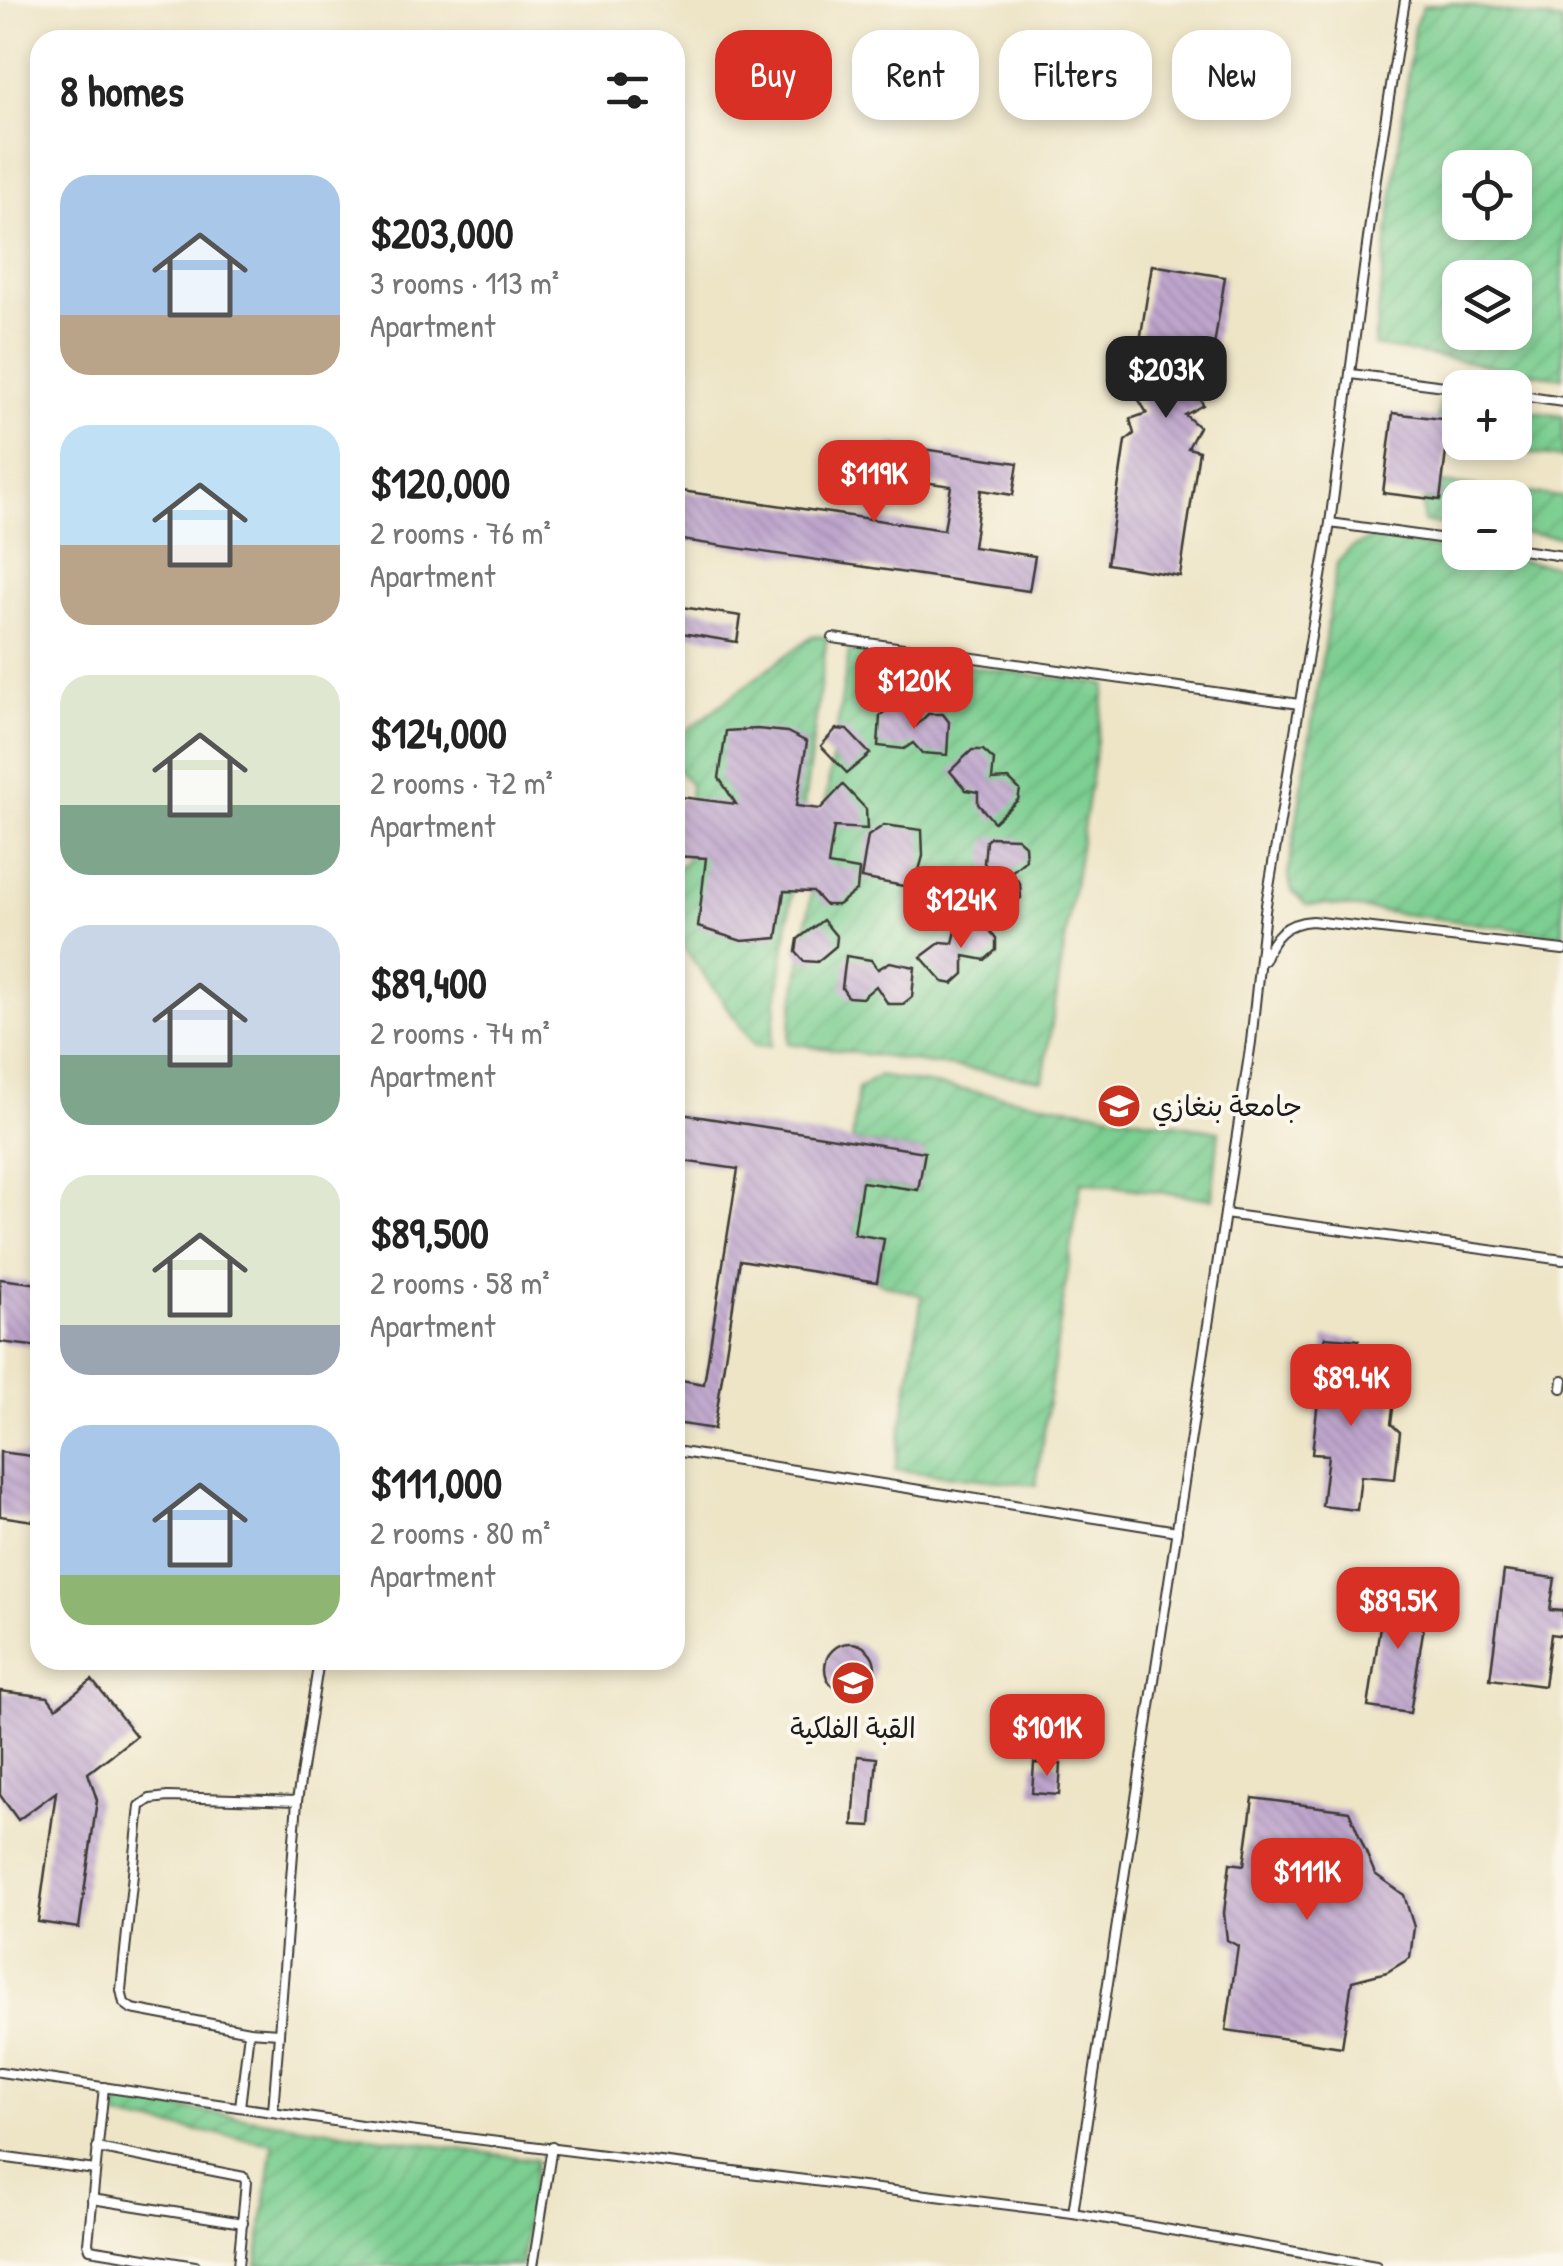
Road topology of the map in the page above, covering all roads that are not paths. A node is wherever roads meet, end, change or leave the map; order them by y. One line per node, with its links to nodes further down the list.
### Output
1 (1405, 0): 2 (lane)
2 (1351, 374): 3 (lane); 6 (lane)
3 (1442, 386)
4 (1532, 398): 5 (lane)
5 (1563, 402)
6 (1330, 522): 7 (lane); 11 (lane)
7 (1442, 538)
8 (1532, 551): 9 (lane)
9 (1563, 556)
10 (833, 638): 11 (lane)
11 (1299, 704): 13 (lane)
12 (1563, 950): 13 (lane)
13 (1259, 973): 14 (lane)
14 (1224, 1214): 15 (lane); 19 (lane)
15 (1563, 1260)
16 (1563, 1380): 17 (lane)
17 (1562, 1388)
18 (685, 1453): 19 (lane)
19 (1177, 1530): 33 (lane)
20 (317, 1670): 21 (lane)
21 (297, 1800): 22 (lane); 23 (lane)
22 (250, 2032): 23 (lane); 26 (lane)
23 (279, 2033): 27 (lane)
24 (0, 2072): 25 (lane)
25 (104, 2086): 26 (lane); 29 (lane)
26 (240, 2107): 27 (lane)
27 (273, 2112): 28 (lane)
28 (552, 2147): 33 (lane); 37 (lane)
29 (98, 2148): 31 (lane); 34 (lane)
30 (0, 2156): 31 (lane)
31 (94, 2170): 32 (lane)
32 (92, 2199): 34 (lane); 35 (lane)
33 (1073, 2213): 38 (lane)
34 (242, 2223): 36 (lane)
35 (195, 2266)
36 (238, 2266)
37 (534, 2266)
38 (1376, 2266)

